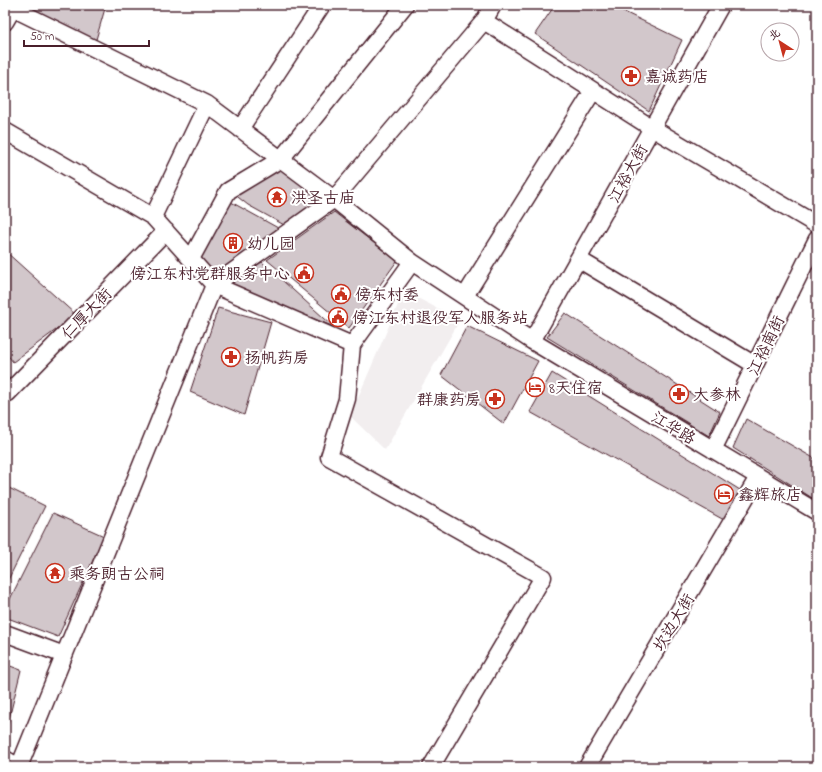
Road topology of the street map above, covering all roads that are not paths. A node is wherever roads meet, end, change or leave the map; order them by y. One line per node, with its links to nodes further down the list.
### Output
1 (322, 5): 10 (street)
2 (404, 5): 12 (street)
3 (493, 5): 6 (street)
4 (722, 5): 9 (street, 江裕大街)
5 (10, 10): 8 (street, 江华路)
6 (484, 21): 7 (street); 13 (street)
7 (593, 91): 9 (street); 22 (street)
8 (207, 104): 10 (street, 江华路); 14 (street)
9 (652, 128): 15 (street); 19 (street, 江裕大街)
10 (240, 129): 12 (street, 江华路)
11 (5, 131): 14 (street)
12 (281, 160): 13 (street, 江华路); 18 (street)
13 (334, 199): 20 (street, 江华路); 21 (street)
14 (153, 217): 16 (street)
15 (817, 225)
16 (166, 231): 18 (street); 26 (street, 仁厚大街)
17 (817, 240): 25 (street, 江裕南街)
18 (191, 259): 21 (street)
19 (578, 259): 23 (street, 江裕大街); 25 (street)
20 (412, 262): 22 (street, 江华路); 24 (street)
21 (214, 285): 24 (street); 31 (street)
22 (465, 296): 23 (street, 江华路)
23 (532, 341): 27 (street, 江华路)
24 (352, 345): 34 (street)
25 (755, 366): 27 (street, 江裕南街)
26 (5, 394)
27 (713, 450): 28 (street, 江华路)
28 (758, 477): 29 (street, 江华路); 35 (street, 坎边大街)
29 (817, 512)
30 (5, 633): 31 (street)
31 (64, 655): 33 (street)
32 (5, 760): 33 (street)
33 (19, 767)
34 (431, 767)
35 (587, 767)

